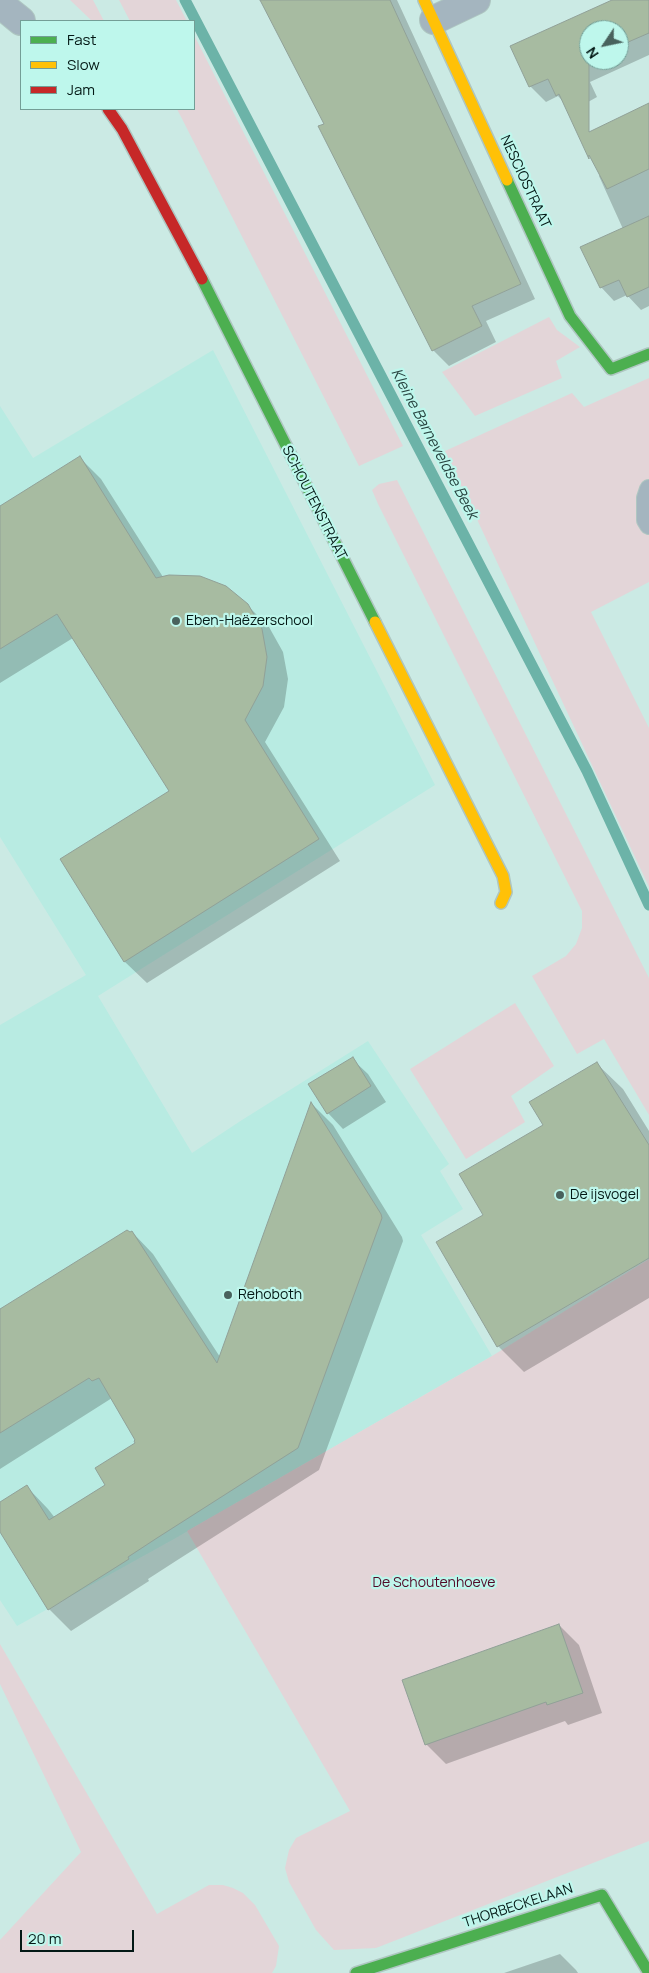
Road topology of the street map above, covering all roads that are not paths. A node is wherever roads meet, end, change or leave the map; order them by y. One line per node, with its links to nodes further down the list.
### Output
1 (476, 0): 3 (street)
2 (0, 4): 4 (street)
3 (429, 10): 6 (street, NESCIOSTRAAT)
4 (20, 20)
5 (109, 110): 9 (street, SCHOUTENSTRAAT)
6 (648, 358)
7 (649, 489): 8 (lane)
8 (649, 525)
9 (501, 903)
10 (356, 1973): 11 (street, THORBECKELAAN)
11 (649, 1973)

